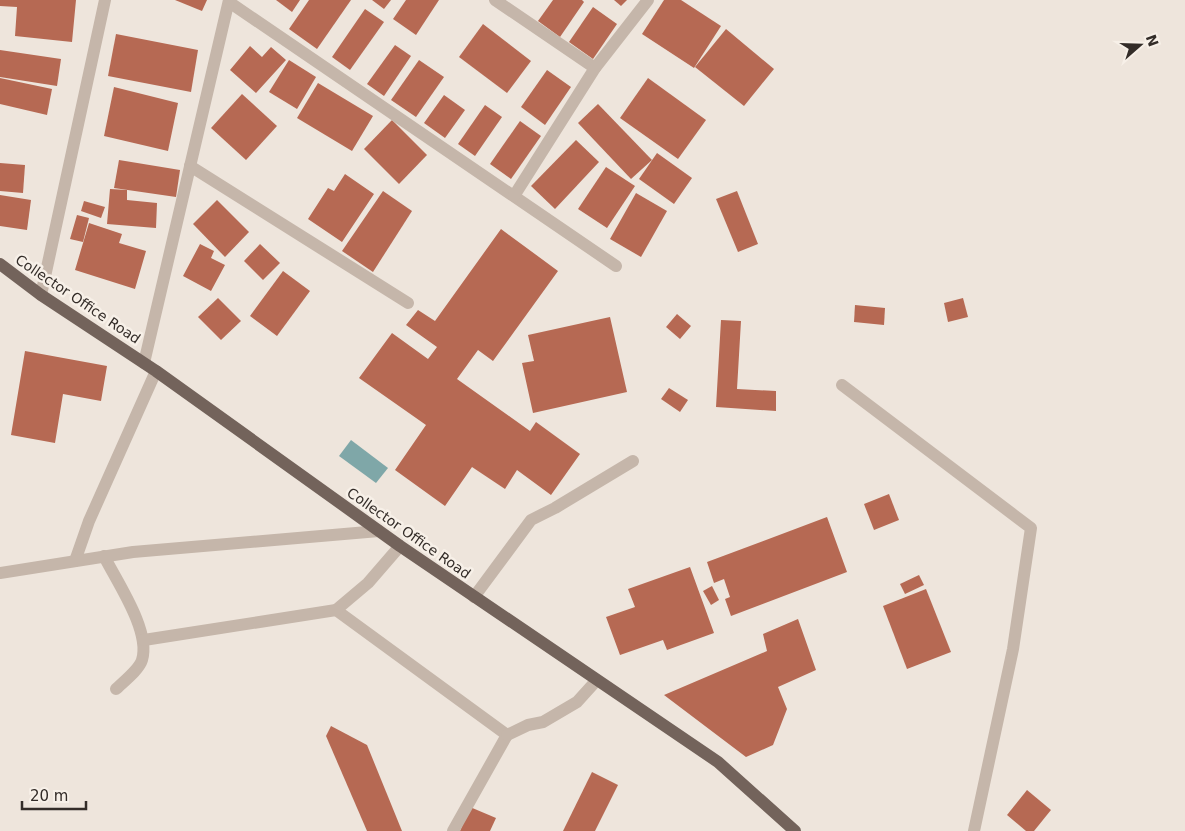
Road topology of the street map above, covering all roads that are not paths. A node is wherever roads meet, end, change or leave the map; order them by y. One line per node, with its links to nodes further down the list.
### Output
1 (105, 0): 10 (street)
2 (495, 0): 5 (street)
3 (648, 0): 5 (street)
4 (229, 1): 6 (street); 7 (street)
5 (596, 68): 7 (street)
6 (190, 166): 11 (street); 12 (street)
7 (514, 196): 9 (street)
8 (0, 264): 10 (main road, Collector Office Road)
9 (616, 266)
10 (41, 295): 12 (main road, Collector Office Road)
11 (408, 303)
12 (144, 363): 13 (main road, Collector Office Road)
13 (156, 371): 16 (main road, Collector Office Road); 19 (street)
14 (842, 385): 29 (street)
15 (633, 461): 21 (street)
16 (379, 531): 17 (main road, Collector Office Road); 18 (street)
17 (400, 546): 21 (main road, Collector Office Road); 22 (street)
18 (104, 556): 19 (street); 23 (street)
19 (76, 561): 20 (street)
20 (0, 573)
21 (474, 597): 24 (main road, Collector Office Road)
22 (336, 610): 23 (street); 26 (street)
23 (144, 640): 25 (street)
24 (596, 681): 26 (street); 28 (main road, Collector Office Road)
25 (116, 689)
26 (507, 735): 27 (street)
27 (453, 831)
28 (795, 831)
29 (974, 831)

